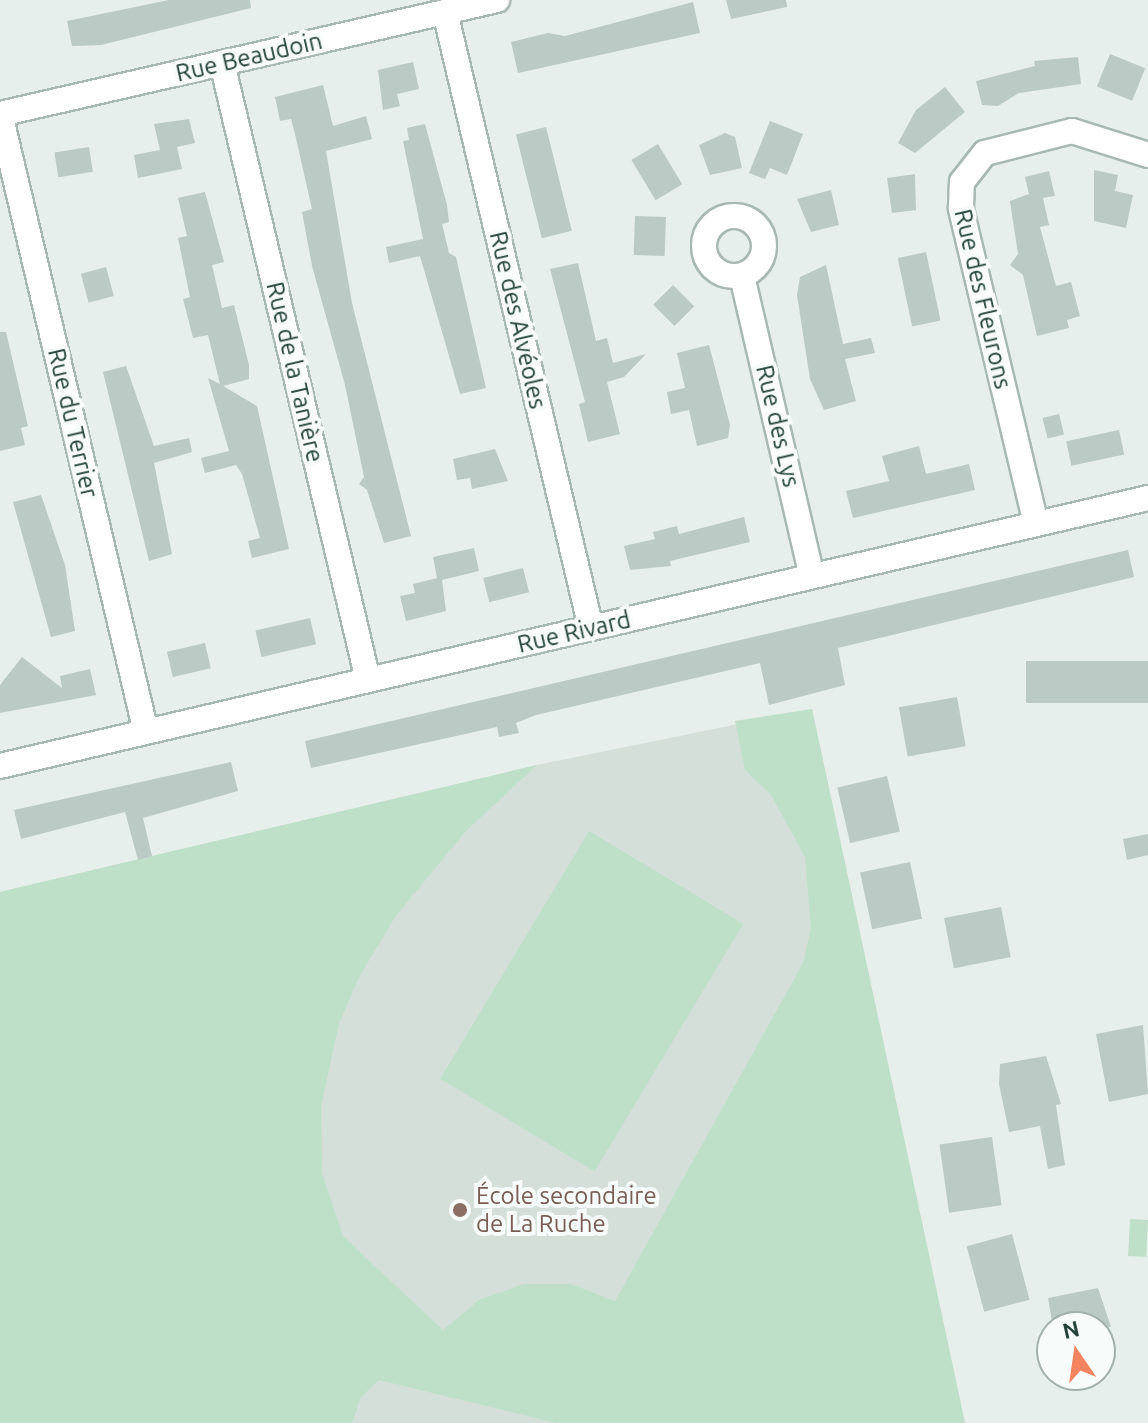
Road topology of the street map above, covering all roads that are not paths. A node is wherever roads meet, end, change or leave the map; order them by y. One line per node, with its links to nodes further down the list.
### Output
1 (497, 0): 2 (street, Rue Beaudoin)
2 (445, 12): 3 (street, Rue Beaudoin); 10 (street, Rue des Alvéoles)
3 (222, 63): 4 (street, Rue Beaudoin); 11 (street, Rue de la Tanière)
4 (0, 114): 12 (street, Rue du Terrier)
5 (1148, 155): 8 (street, Rue des Fleurons)
6 (742, 276): 9 (street, Rue des Lys)
7 (1148, 498): 8 (street, Rue Rivard)
8 (1036, 524): 9 (street, Rue Rivard)
9 (812, 576): 10 (street, Rue Rivard)
10 (591, 628): 11 (street, Rue Rivard)
11 (368, 680): 12 (street, Rue Rivard)
12 (146, 732): 13 (street, Rue Rivard)
13 (0, 766)

